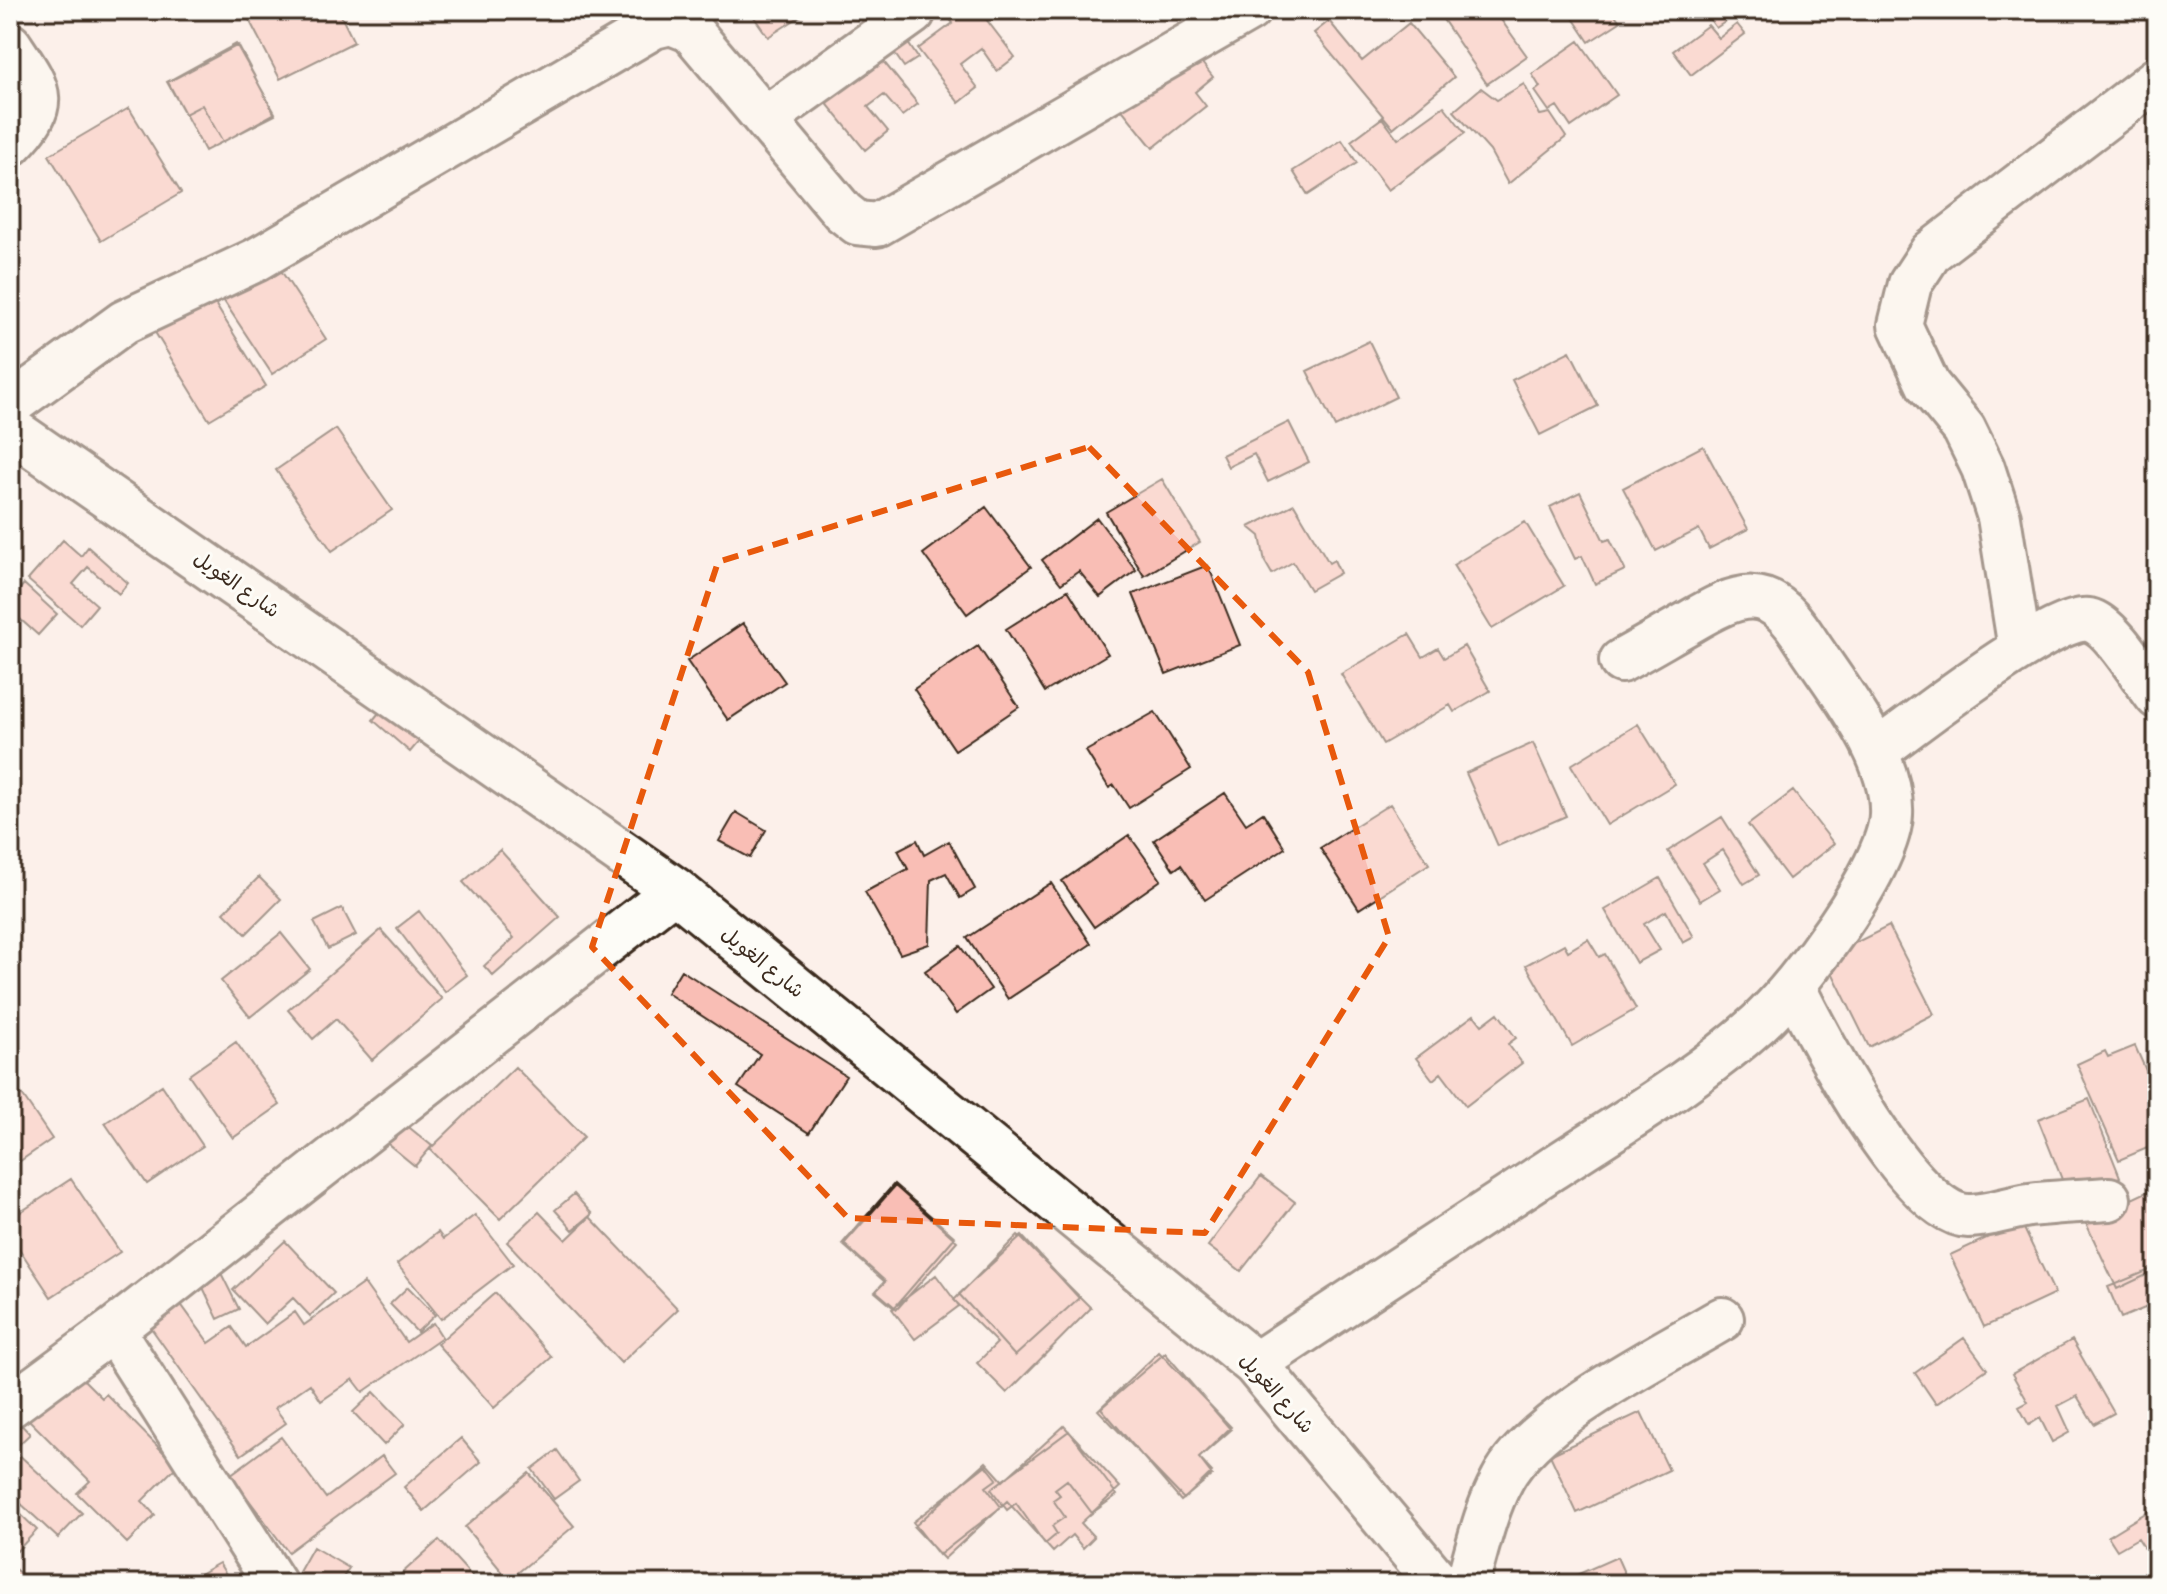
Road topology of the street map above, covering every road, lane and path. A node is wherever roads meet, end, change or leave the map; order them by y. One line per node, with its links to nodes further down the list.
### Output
1 (1249, 10): 6 (street)
2 (913, 13): 6 (street)
3 (648, 19): 6 (street); 8 (street)
4 (10, 45): 7 (street)
5 (2157, 79): 10 (street)
6 (765, 119)
7 (10, 145)
8 (10, 405)
9 (10, 429): 14 (street, شارع الغويل)
10 (2020, 649): 12 (street); 13 (street)
11 (1621, 661): 13 (street)
12 (2157, 697)
13 (1877, 751): 15 (street)
14 (675, 890): 18 (street); 19 (street, شارع الغويل)
15 (1793, 986): 16 (street); 19 (street)
16 (2109, 1199)
17 (1722, 1319): 23 (street)
18 (113, 1330): 20 (street); 21 (street)
19 (1255, 1364): 22 (street, شارع الغويل)
20 (10, 1406)
21 (275, 1584)
22 (1439, 1584)
23 (1467, 1584)

